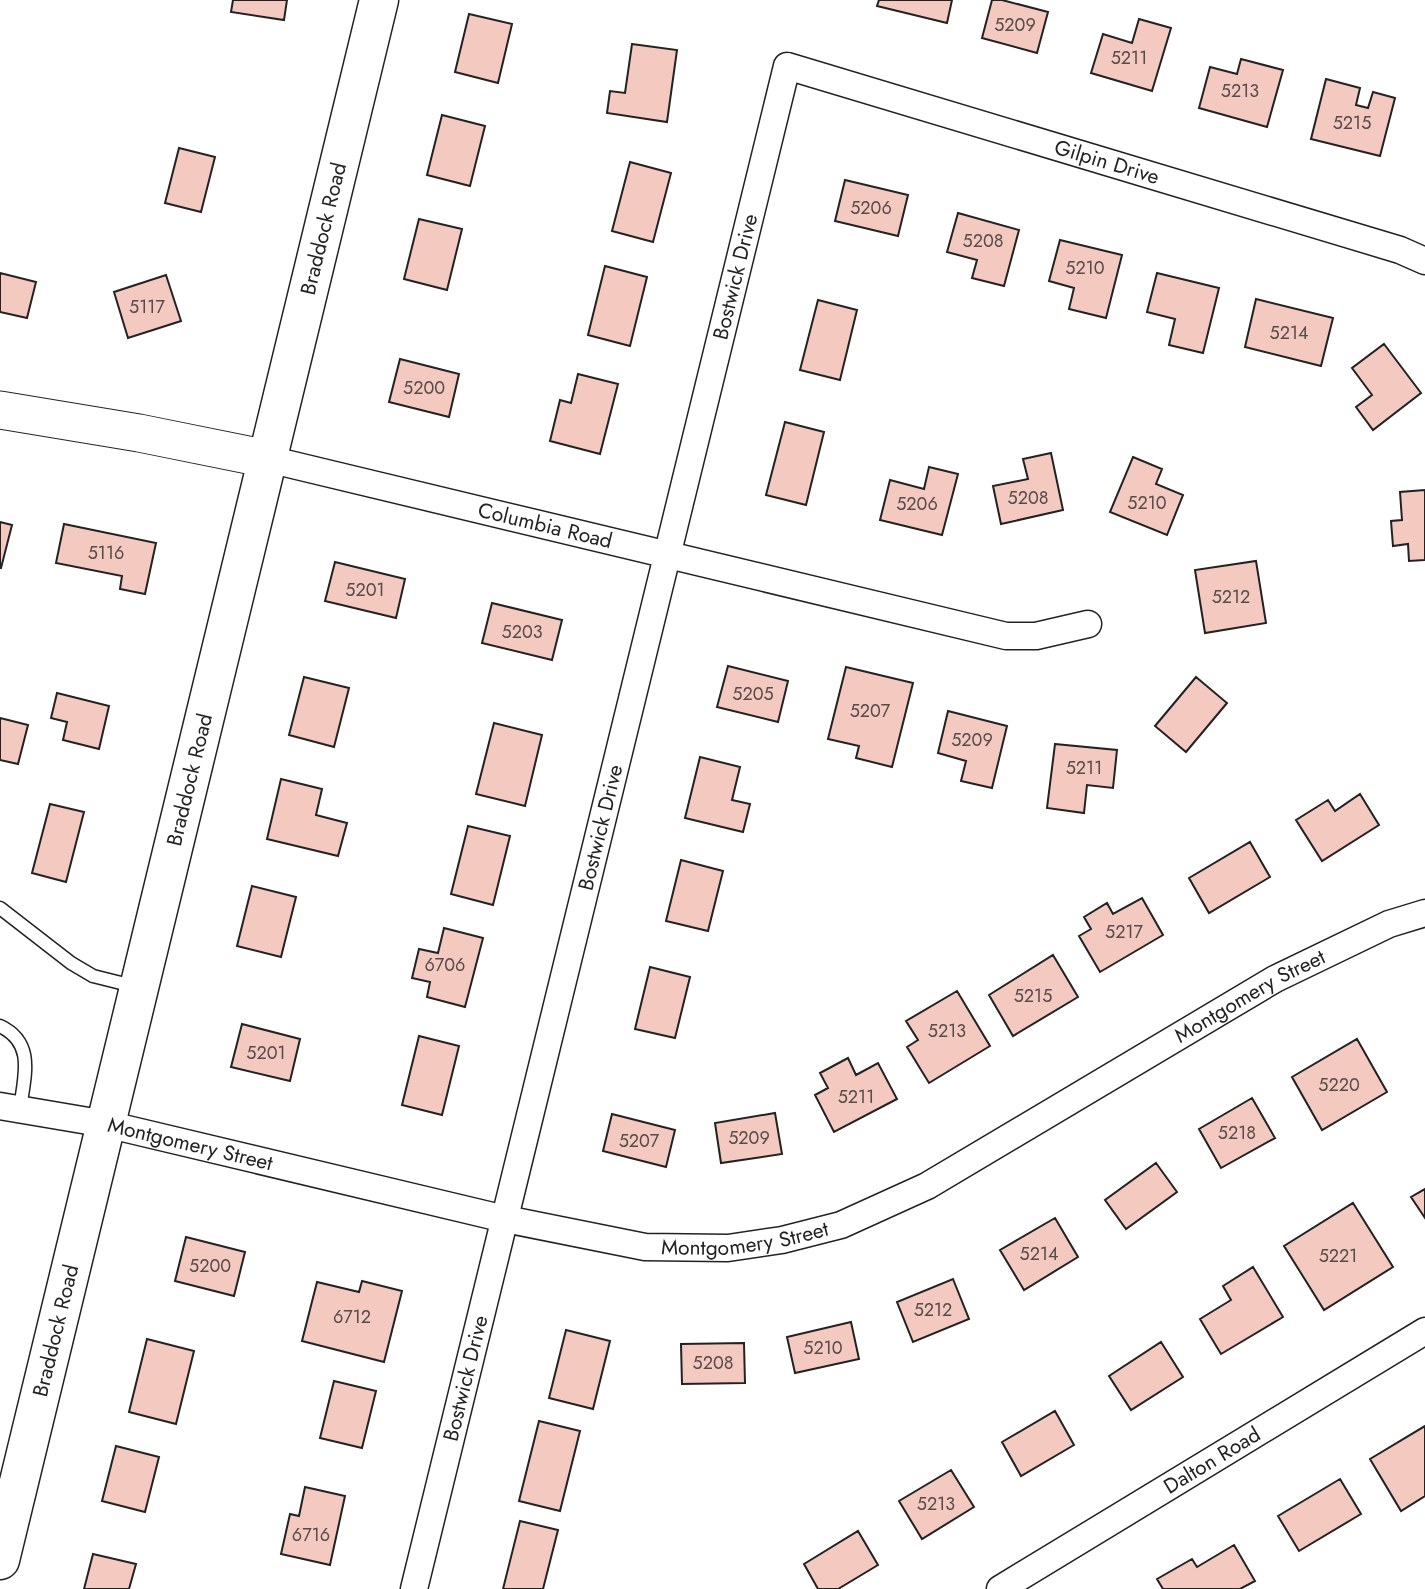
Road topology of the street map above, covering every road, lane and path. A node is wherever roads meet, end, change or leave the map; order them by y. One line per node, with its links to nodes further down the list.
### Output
1 (379, 0): 5 (main road, Braddock Road)
2 (787, 66): 3 (street, Gilpin Drive); 6 (street, Bostwick Drive)
3 (1425, 261)
4 (0, 410): 5 (street, Columbia Road)
5 (268, 459): 6 (street, Columbia Road); 10 (main road, Braddock Road)
6 (668, 553): 7 (street, Columbia Road); 14 (street, Bostwick Drive)
7 (1088, 624)
8 (0, 908): 10 (lane)
9 (1425, 913): 14 (street, Montgomery Street)
10 (139, 987): 13 (main road, Braddock Road)
11 (0, 1026): 12 (lane)
12 (10, 1107): 13 (street, Montgomery Street)
13 (106, 1124): 14 (street, Montgomery Street); 16 (main road, Braddock Road)
14 (505, 1219): 17 (street, Bostwick Drive)
15 (1425, 1331): 18 (street, Dalton Road)
16 (0, 1560)
17 (414, 1589)
18 (1000, 1589)

